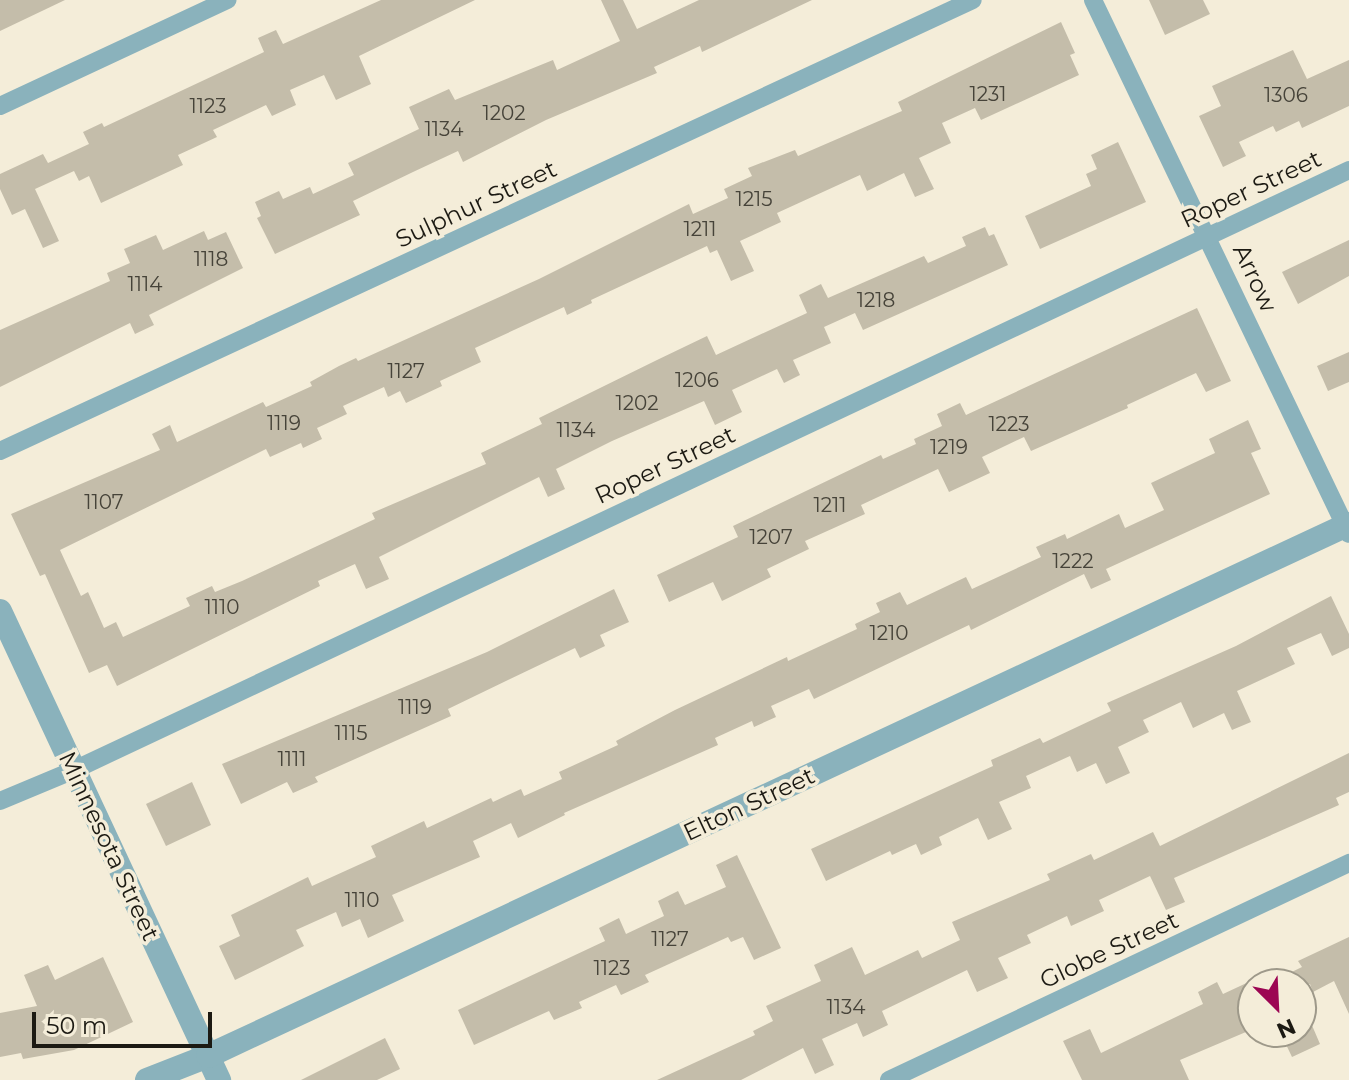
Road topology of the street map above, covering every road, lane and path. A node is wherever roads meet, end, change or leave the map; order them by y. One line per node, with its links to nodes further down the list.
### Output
1 (227, 0): 4 (street)
2 (973, 0): 7 (street, Sulphur Street)
3 (1093, 0): 6 (street, Arrow)
4 (0, 106)
5 (1349, 170): 6 (street, Roper Street)
6 (1208, 236): 8 (street, Arrow); 10 (street, Roper Street)
7 (0, 451)
8 (1348, 528): 13 (street, Elton Street)
9 (0, 611): 10 (street, Minnesota Street)
10 (74, 770): 11 (street, Roper Street); 13 (street, Minnesota Street)
11 (0, 801)
12 (1349, 863): 16 (street, Globe Street)
13 (208, 1056): 14 (street, Elton Street); 15 (street, Minnesota Street)
14 (147, 1080)
15 (219, 1080)
16 (889, 1080)

